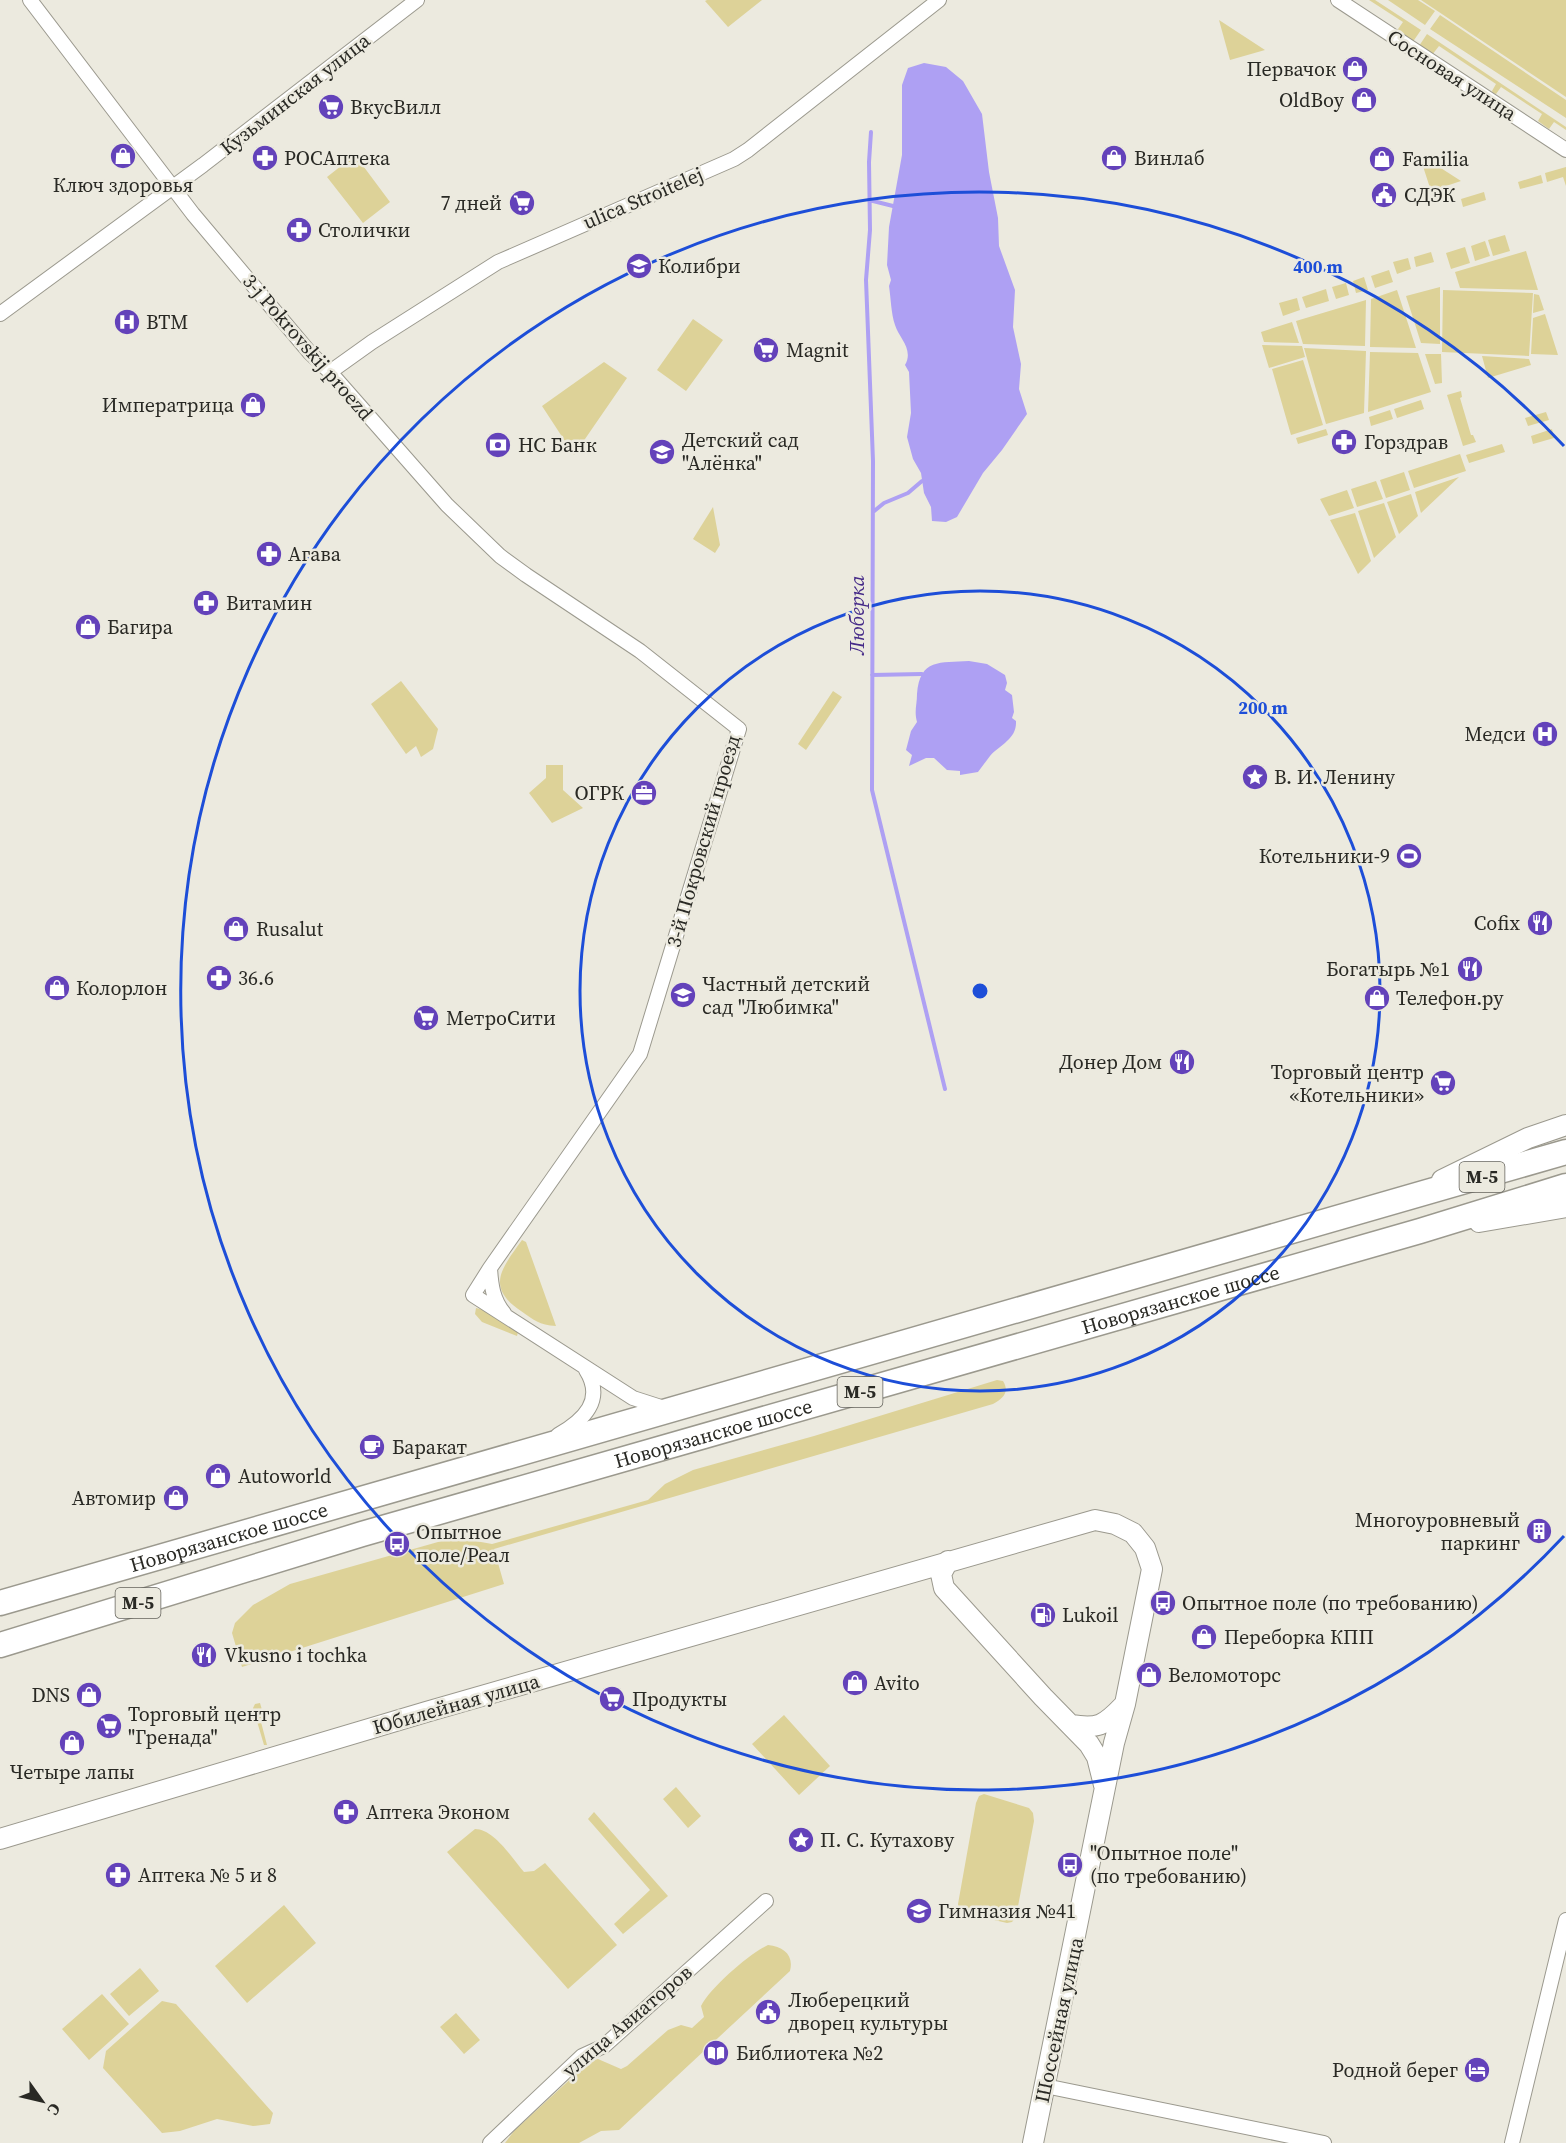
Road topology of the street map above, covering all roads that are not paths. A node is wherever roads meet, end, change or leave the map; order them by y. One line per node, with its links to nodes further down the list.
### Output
1 (30, 0): 6 (street, 3-j Pokrovskij proezd)
2 (417, 0): 6 (street, Кузьминская улица)
3 (939, 0): 8 (street, ulica Stroitelej)
4 (1338, 0): 5 (street, Сосновая улица)
5 (1566, 150)
6 (172, 187): 7 (street, Кузьминская улица); 8 (street, 3-j Pokrovskij proezd)
7 (0, 314)
8 (330, 372): 15 (street, 3-й Покровский проезд)
9 (1566, 1125): 12 (street)
10 (1566, 1152): 12 (highway, Новорязанское шоссе / М-5)
11 (1566, 1186): 14 (highway, Новорязанское шоссе / М-5)
12 (1399, 1201): 18 (highway, Новорязанское шоссе / М-5)
13 (1566, 1207): 14 (street)
14 (1420, 1231): 24 (highway, Новорязанское шоссе / М-5)
15 (490, 1268): 16 (street, 3-й Покровский проезд); 16 (street, 3-й Покровский проезд)
16 (508, 1317): 17 (street, 3-й Покровский проезд)
17 (585, 1368): 18 (street, 3-й Покровский проезд); 19 (street)
18 (684, 1406): 19 (highway, Новорязанское шоссе / М-5)
19 (533, 1449): 23 (highway, Новорязанское шоссе / М-5)
20 (948, 1561): 21 (street, Юбилейная улица); 22 (street); 25 (street, Юбилейная улица)
21 (914, 1572): 22 (street); 28 (street, Юбилейная улица)
22 (944, 1588): 26 (street, Шоссейная улица)
23 (0, 1603)
24 (0, 1645)
25 (1125, 1704): 26 (street); 27 (street, Шоссейная улица)
26 (1071, 1725): 27 (street, Шоссейная улица)
27 (1105, 1791): 31 (street, Шоссейная улица)
28 (0, 1839)
29 (766, 1901): 32 (street, улица Авиаторов)
30 (1566, 1920): 35 (street)
31 (1045, 2086): 33 (street, Шоссейная улица); 34 (street)
32 (490, 2143)
33 (1034, 2143)
34 (1324, 2143)
35 (1512, 2143)

